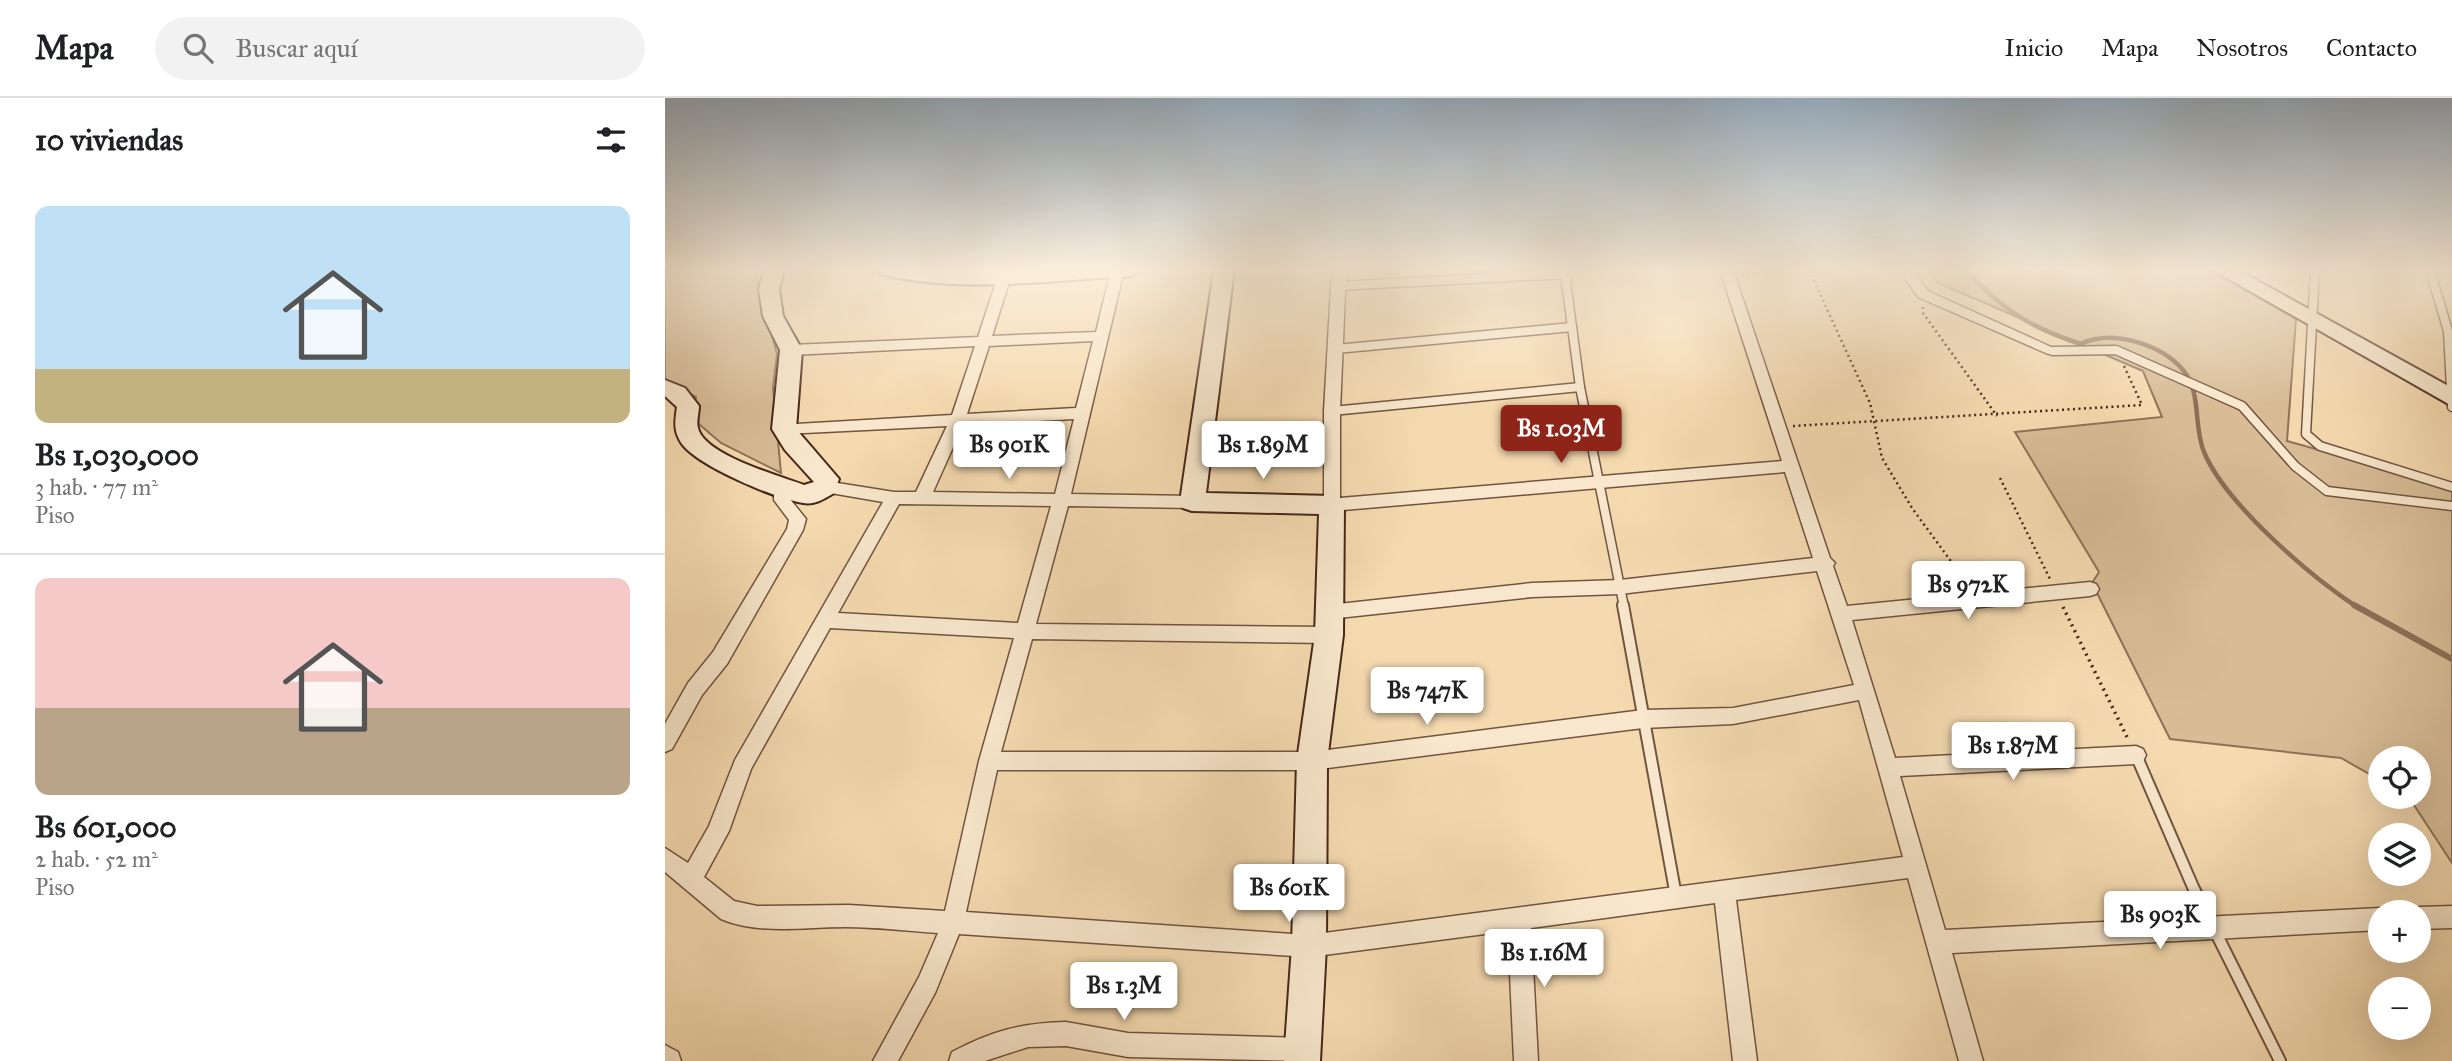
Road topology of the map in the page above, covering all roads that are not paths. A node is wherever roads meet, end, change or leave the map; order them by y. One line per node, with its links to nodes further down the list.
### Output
1 (773, 315): 17 (street)
2 (994, 315): 15 (street)
3 (1106, 315): 14 (street)
4 (1219, 315): 34 (street)
5 (1337, 315): 16 (street)
6 (1570, 315): 13 (lane)
7 (1741, 315): 26 (street)
8 (1971, 315): 18 (street)
9 (2303, 315): 12 (street)
10 (2312, 315): 12 (lane)
11 (2443, 315): 21 (lane)
12 (2312, 320): 21 (street); 30 (lane)
13 (1572, 327): 16 (lane); 20 (lane)
14 (1100, 337): 15 (street); 23 (street)
15 (985, 342): 17 (street); 24 (street)
16 (1336, 349): 22 (street)
17 (791, 350): 25 (street)
18 (2053, 351): 36 (lane)
19 (665, 387): 28 (street)
20 (1580, 387): 22 (lane); 27 (lane)
21 (2451, 401)
22 (1332, 411): 35 (street)
23 (1083, 413): 24 (street); 33 (street)
24 (958, 419): 25 (street); 32 (street)
25 (784, 429): 29 (street)
26 (1793, 466): 27 (street); 37 (street)
27 (1599, 480): 35 (street); 38 (lane)
28 (782, 486): 29 (street); 46 (street)
29 (825, 487): 31 (street)
30 (2452, 487)
31 (894, 498): 32 (street); 41 (street)
32 (922, 498): 33 (street)
33 (1061, 500): 34 (street); 43 (street)
34 (1192, 502): 35 (street)
35 (1332, 505): 42 (street)
36 (2452, 506)
37 (1826, 563): 38 (street); 40 (street)
38 (1621, 587): 42 (street); 45 (lane)
39 (2089, 589): 40 (street)
40 (1842, 614): 44 (street)
41 (825, 620): 43 (street); 53 (street)
42 (1329, 624): 43 (street); 49 (street)
43 (1023, 631): 48 (street)
44 (1865, 691): 45 (street); 50 (street)
45 (1643, 719): 49 (street); 55 (lane)
46 (665, 743)
47 (2136, 755): 50 (street); 61 (lane)
48 (989, 761): 49 (street); 60 (street)
49 (1312, 761): 63 (street)
50 (1888, 768): 52 (street)
51 (665, 858): 53 (street)
52 (1917, 866): 54 (street); 62 (street)
53 (691, 879): 60 (street)
54 (1724, 891): 55 (street); 71 (street)
55 (1677, 898): 58 (street)
56 (2452, 916): 57 (street)
57 (2431, 917)
58 (1519, 919): 63 (street); 70 (street)
59 (2368, 920): 61 (street)
60 (953, 923): 63 (street); 68 (street)
61 (2213, 926): 62 (street); 73 (lane)
62 (1938, 942): 72 (street)
63 (1309, 946): 65 (street)
64 (1126, 1053): 65 (street); 69 (street)
65 (1303, 1055)
66 (665, 1056): 67 (street)
67 (669, 1061)
68 (885, 1061)
69 (961, 1061)
70 (1526, 1061)
71 (1745, 1061)
72 (1971, 1061)
73 (2280, 1061)

